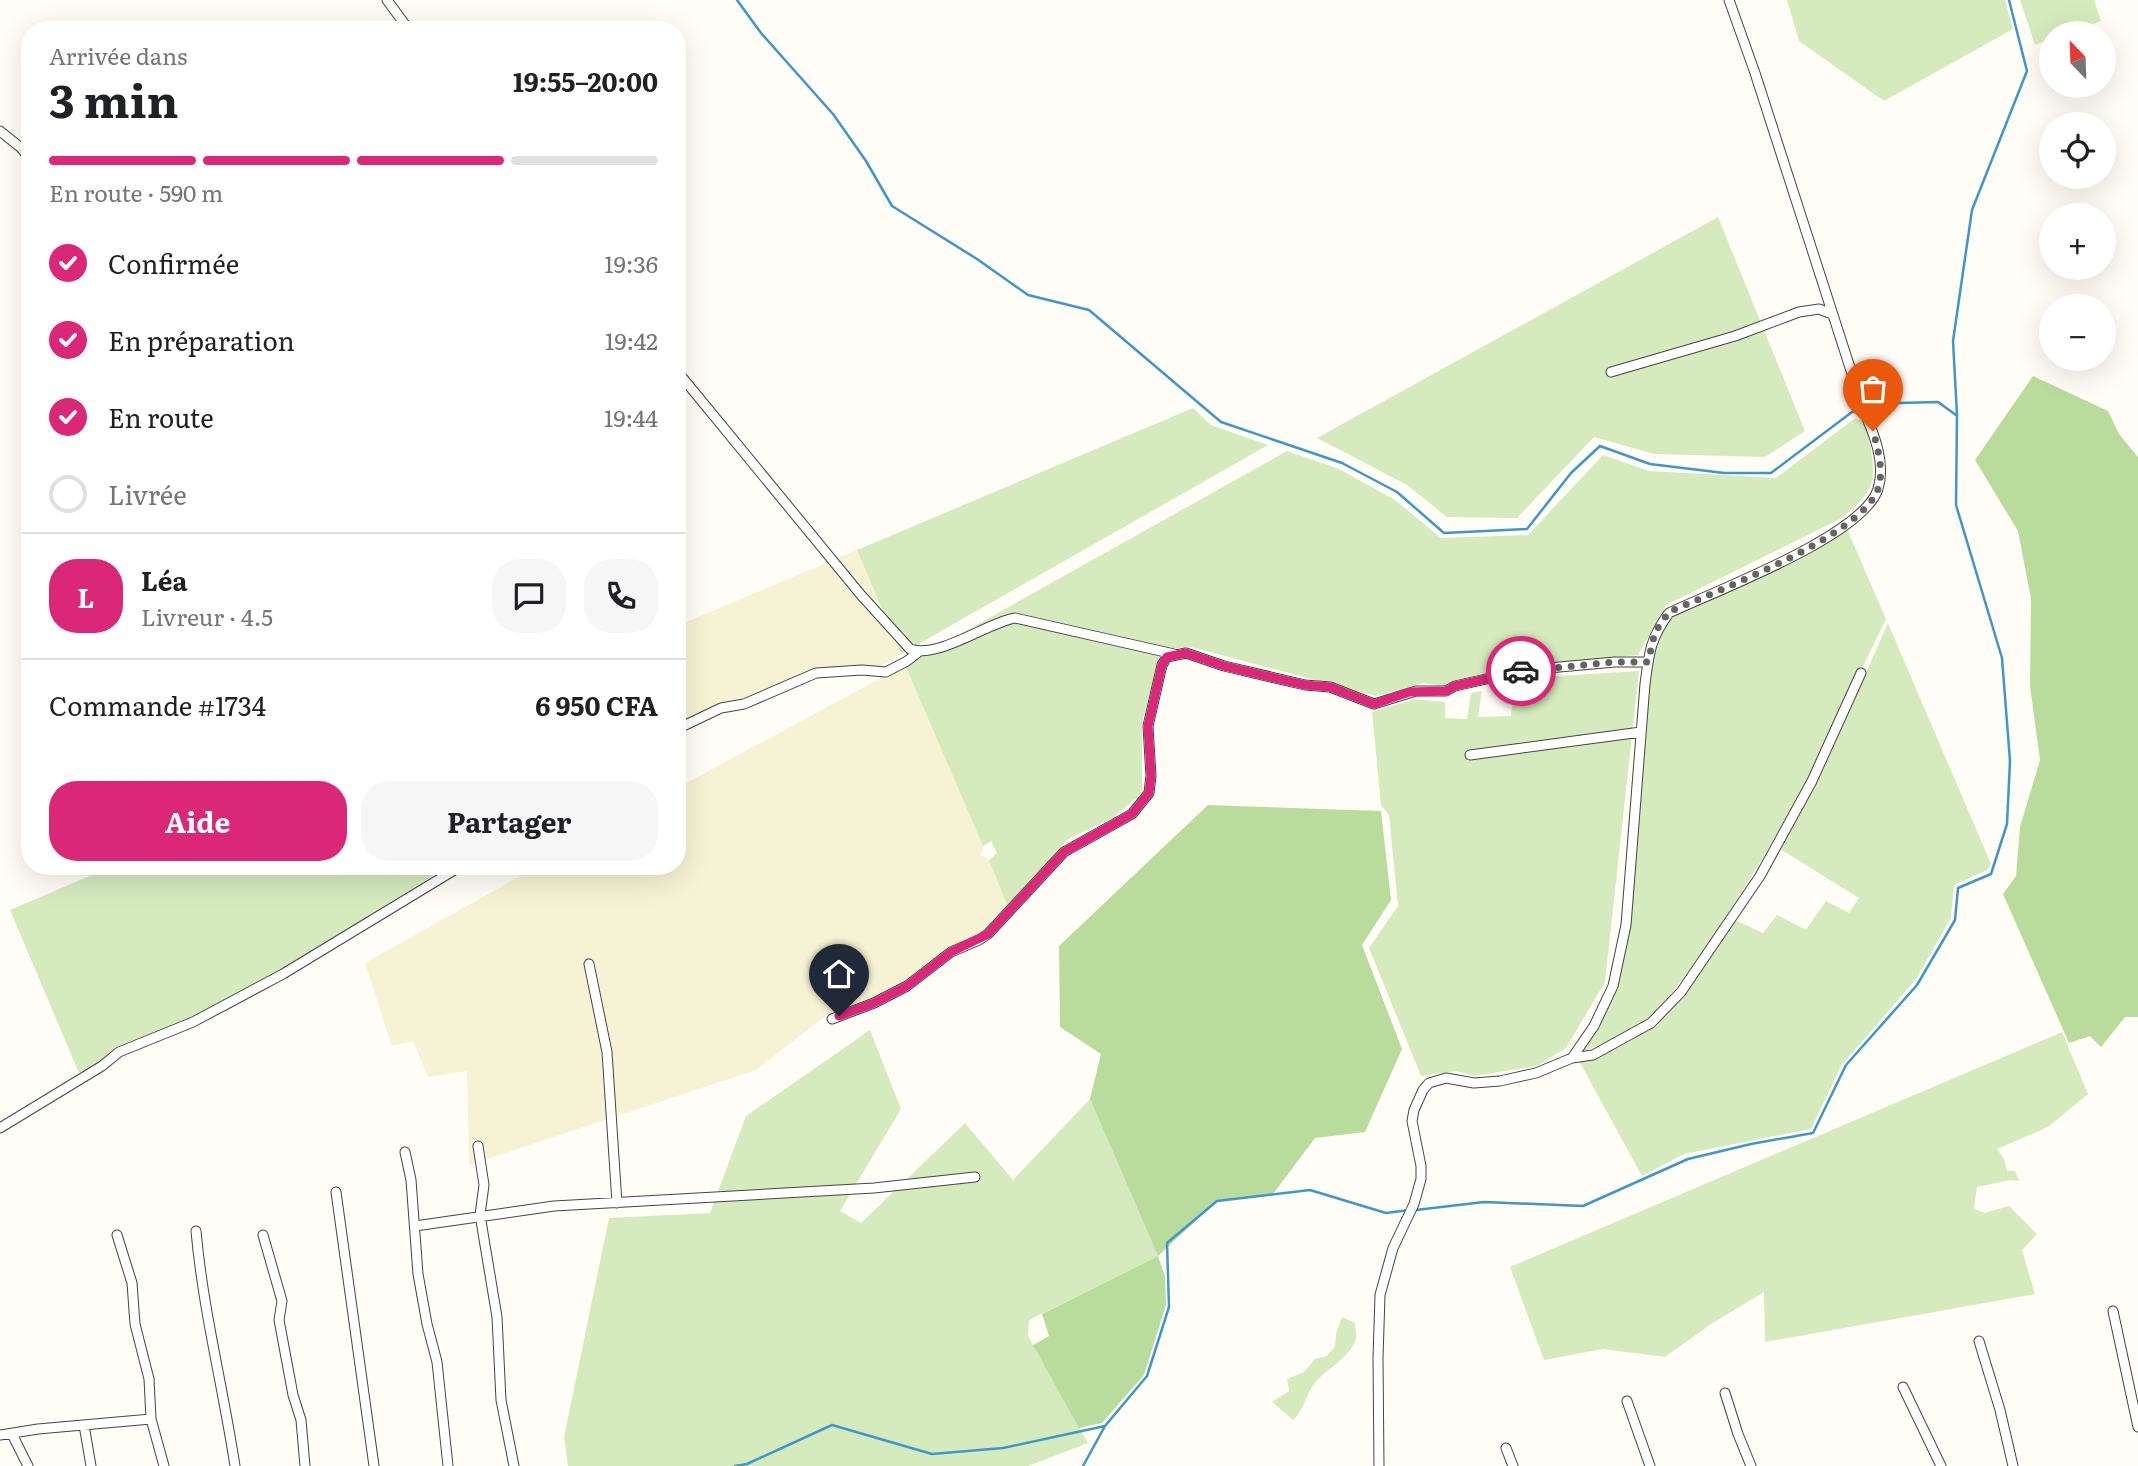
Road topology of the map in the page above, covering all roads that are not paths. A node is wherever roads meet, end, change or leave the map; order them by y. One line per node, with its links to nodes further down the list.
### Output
1 (387, 0): 3 (street)
2 (1729, 0): 6 (street)
3 (402, 21)
4 (0, 131): 5 (street)
5 (21, 148)
6 (1832, 314): 7 (street); 11 (street)
7 (1611, 372)
8 (686, 382): 9 (street)
9 (920, 651): 10 (street); 13 (street)
10 (1174, 654): 11 (street); 18 (street)
11 (1648, 662): 14 (street)
12 (1861, 673): 19 (street)
13 (686, 725)
14 (1641, 732): 15 (street); 19 (street)
15 (1470, 755)
16 (446, 875): 20 (street)
17 (589, 964): 25 (street)
18 (832, 1019)
19 (1573, 1058): 50 (street)
20 (0, 1128)
21 (478, 1146): 26 (street)
22 (405, 1152): 27 (street)
23 (975, 1177): 25 (street)
24 (336, 1192): 47 (street)
25 (617, 1203): 26 (street)
26 (480, 1215): 27 (street); 49 (street)
27 (415, 1226): 48 (street)
28 (196, 1231): 45 (street)
29 (117, 1235): 36 (street)
30 (263, 1235): 46 (street)
31 (2113, 1311): 38 (street)
32 (1979, 1341): 55 (street)
33 (1903, 1387): 54 (street)
34 (1725, 1394): 53 (street)
35 (1627, 1401): 52 (street)
36 (151, 1419): 37 (street); 44 (street)
37 (84, 1424): 39 (street); 43 (street)
38 (2138, 1427)
39 (12, 1434): 40 (street); 42 (street)
40 (0, 1435)
41 (1506, 1448): 51 (street)
42 (28, 1466)
43 (91, 1466)
44 (163, 1466)
45 (235, 1466)
46 (305, 1466)
47 (374, 1466)
48 (448, 1466)
49 (514, 1466)
50 (1379, 1466)
51 (1513, 1466)
52 (1650, 1466)
53 (1751, 1466)
54 (1941, 1466)
55 (2013, 1466)

